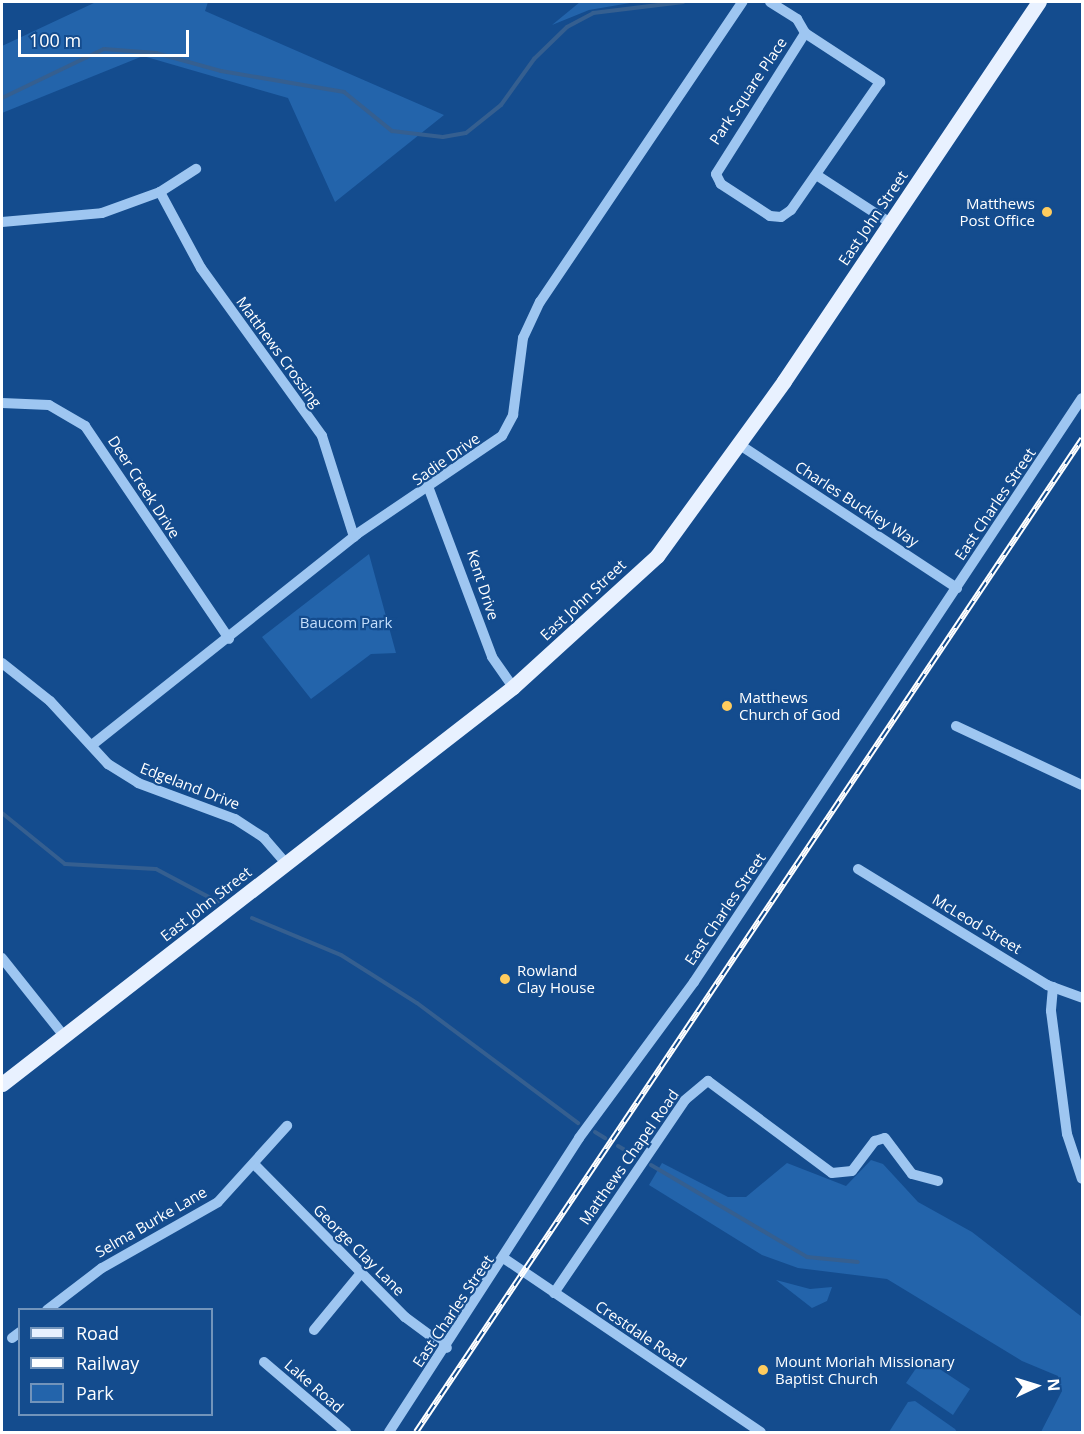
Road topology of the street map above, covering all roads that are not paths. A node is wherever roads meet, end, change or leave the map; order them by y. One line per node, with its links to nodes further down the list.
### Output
1 (742, 2): 13 (street, Sadie Drive)
2 (770, 2): 4 (street, Park Square Place)
3 (1039, 2): 9 (main road, East John Street)
4 (805, 33): 6 (street, Park Square Place); 6 (street, Park Square Place)
5 (196, 169): 7 (street)
6 (818, 176): 9 (street)
7 (160, 192): 8 (street); 14 (street, Matthews Crossing)
8 (2, 222)
9 (892, 224): 12 (main road, East John Street)
10 (1083, 398): 15 (street, East Charles Street)
11 (2, 403): 16 (street, Deer Creek Drive)
12 (740, 445): 15 (street, Charles Buckley Way); 18 (main road, East John Street)
13 (429, 489): 14 (street, Sadie Drive); 18 (street, Kent Drive)
14 (354, 537): 16 (street, Sadie Drive)
15 (957, 588): 33 (street, East Charles Street)
16 (229, 639): 20 (street, Sadie Drive)
17 (2, 663): 20 (street, Edgeland Drive)
18 (513, 687): 22 (main road, East John Street)
19 (956, 726): 21 (street)
20 (92, 745): 22 (street, Edgeland Drive)
21 (1083, 785)
22 (287, 864): 27 (main road, East John Street)
23 (858, 869): 25 (street, McLeod Street)
24 (2, 958): 27 (street)
25 (1053, 987): 26 (street, McLeod Street); 31 (street)
26 (1083, 998)
27 (64, 1036): 28 (main road, East John Street)
28 (2, 1084)
29 (287, 1126): 30 (street, Selma Burke Lane)
30 (255, 1165): 34 (street, George Clay Lane); 36 (street, Selma Burke Lane)
31 (1083, 1179)
32 (938, 1181): 35 (street, Matthews Chapel Road)
33 (505, 1259): 35 (street, Crestdale Road); 38 (street, East Charles Street)
34 (361, 1273): 37 (street); 38 (street, George Clay Lane)
35 (554, 1293): 42 (street, Crestdale Road)
36 (50, 1308)
37 (314, 1330)
38 (447, 1348): 41 (street, East Charles Street)
39 (264, 1362): 40 (street, Lake Road)
40 (346, 1432)
41 (388, 1432)
42 (761, 1432)

